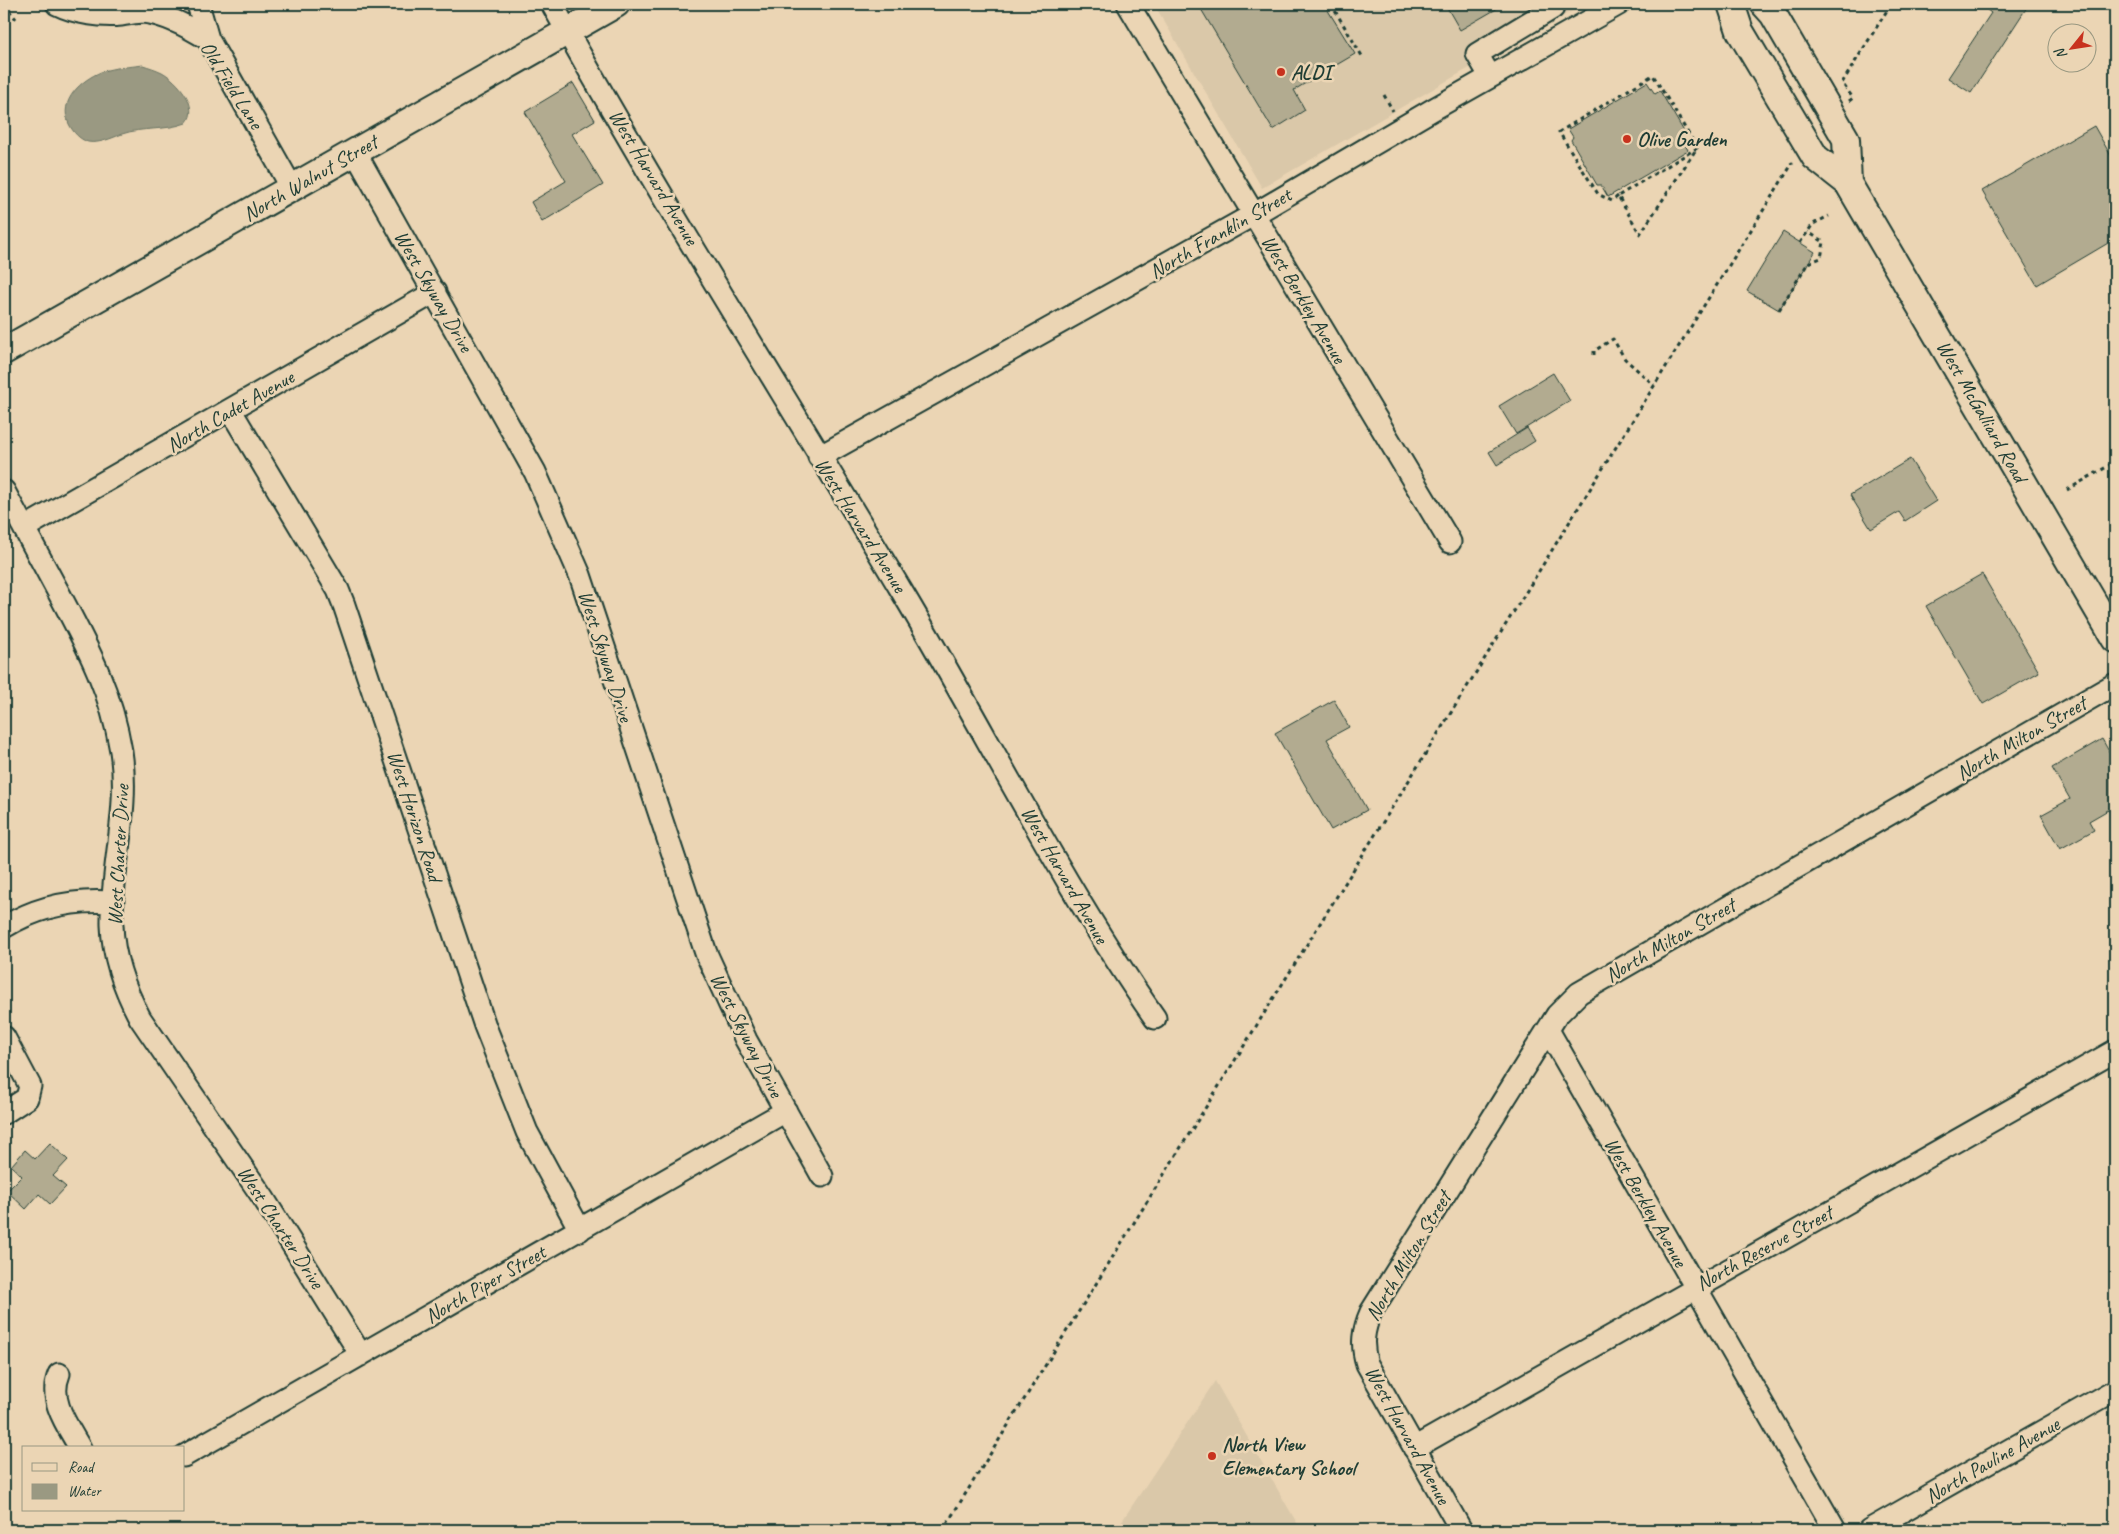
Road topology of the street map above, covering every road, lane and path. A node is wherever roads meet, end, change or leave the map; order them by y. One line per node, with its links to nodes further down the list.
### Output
1 (4, 4): 14 (path)
2 (57, 4): 12 (street, Old Field Lane)
3 (198, 4): 16 (street)
4 (552, 4): 15 (street, West Harvard Avenue)
5 (616, 4): 15 (main road, North Walnut Street)
6 (1128, 4): 28 (street, West Berkley Avenue)
7 (1331, 4): 17 (path)
8 (1619, 4): 18 (street, North Franklin Street)
9 (1731, 4): 25 (main road, West McGalliard Road)
10 (1764, 4): 25 (main road, West McGalliard Road)
11 (1891, 4): 20 (path)
12 (148, 8): 16 (street, Old Field Lane)
13 (1553, 8): 18 (street)
14 (16, 19)
15 (568, 31): 23 (main road, North Walnut Street); 38 (street, West Harvard Avenue)
16 (208, 39): 26 (street, Old Field Lane)
17 (1362, 56)
18 (1490, 76): 28 (street, North Franklin Street)
19 (1384, 95): 21 (path)
20 (1853, 98)
21 (1394, 111)
22 (1697, 148): 27 (path); 27 (path); 27 (path)
23 (355, 152): 26 (main road, North Walnut Street); 32 (street, West Skyway Drive)
24 (1789, 159): 36 (path)
25 (1848, 183): 44 (main road, West McGalliard Road)
26 (292, 188): 34 (main road, North Walnut Street)
27 (1618, 196)
28 (1253, 215): 38 (street, North Franklin Street); 43 (street, West Berkley Avenue)
29 (1829, 216): 30 (path)
30 (1808, 232): 31 (path); 33 (path)
31 (1800, 243)
32 (435, 292): 37 (street, North Cadet Avenue); 52 (street, West Skyway Drive)
33 (1779, 310)
34 (4, 351)
35 (1594, 355): 36 (path)
36 (1654, 385): 64 (path)
37 (231, 411): 42 (street, North Cadet Avenue); 55 (street, West Horizon Road)
38 (819, 457): 48 (street, West Harvard Avenue)
39 (2115, 462): 40 (path)
40 (2067, 490)
41 (4, 491): 42 (street, West Charter Drive)
42 (24, 528): 46 (street, West Charter Drive)
43 (1450, 542)
44 (2115, 638)
45 (2115, 684): 49 (street, North Milton Street)
46 (113, 902): 47 (street); 58 (street, West Charter Drive)
47 (4, 927)
48 (1154, 1018)
49 (1548, 1030): 56 (street, West Berkley Avenue); 57 (street, North Milton Street)
50 (4, 1037): 53 (street)
51 (2115, 1051): 56 (street, North Reserve Street)
52 (786, 1112): 54 (street, West Skyway Drive); 55 (street, North Piper Street)
53 (4, 1113)
54 (822, 1176)
55 (580, 1230): 58 (street, North Piper Street)
56 (1695, 1287): 62 (street, North Reserve Street); 66 (street, West Berkley Avenue)
57 (1363, 1338): 62 (street, West Harvard Avenue)
58 (361, 1355): 63 (street, North Piper Street)
59 (59, 1374): 61 (street)
60 (2115, 1390): 67 (street, North Pauline Avenue)
61 (79, 1446)
62 (1414, 1448): 65 (street, West Harvard Avenue)
63 (185, 1455)
64 (943, 1530)
65 (1461, 1530)
66 (1835, 1530)
67 (1869, 1530)

